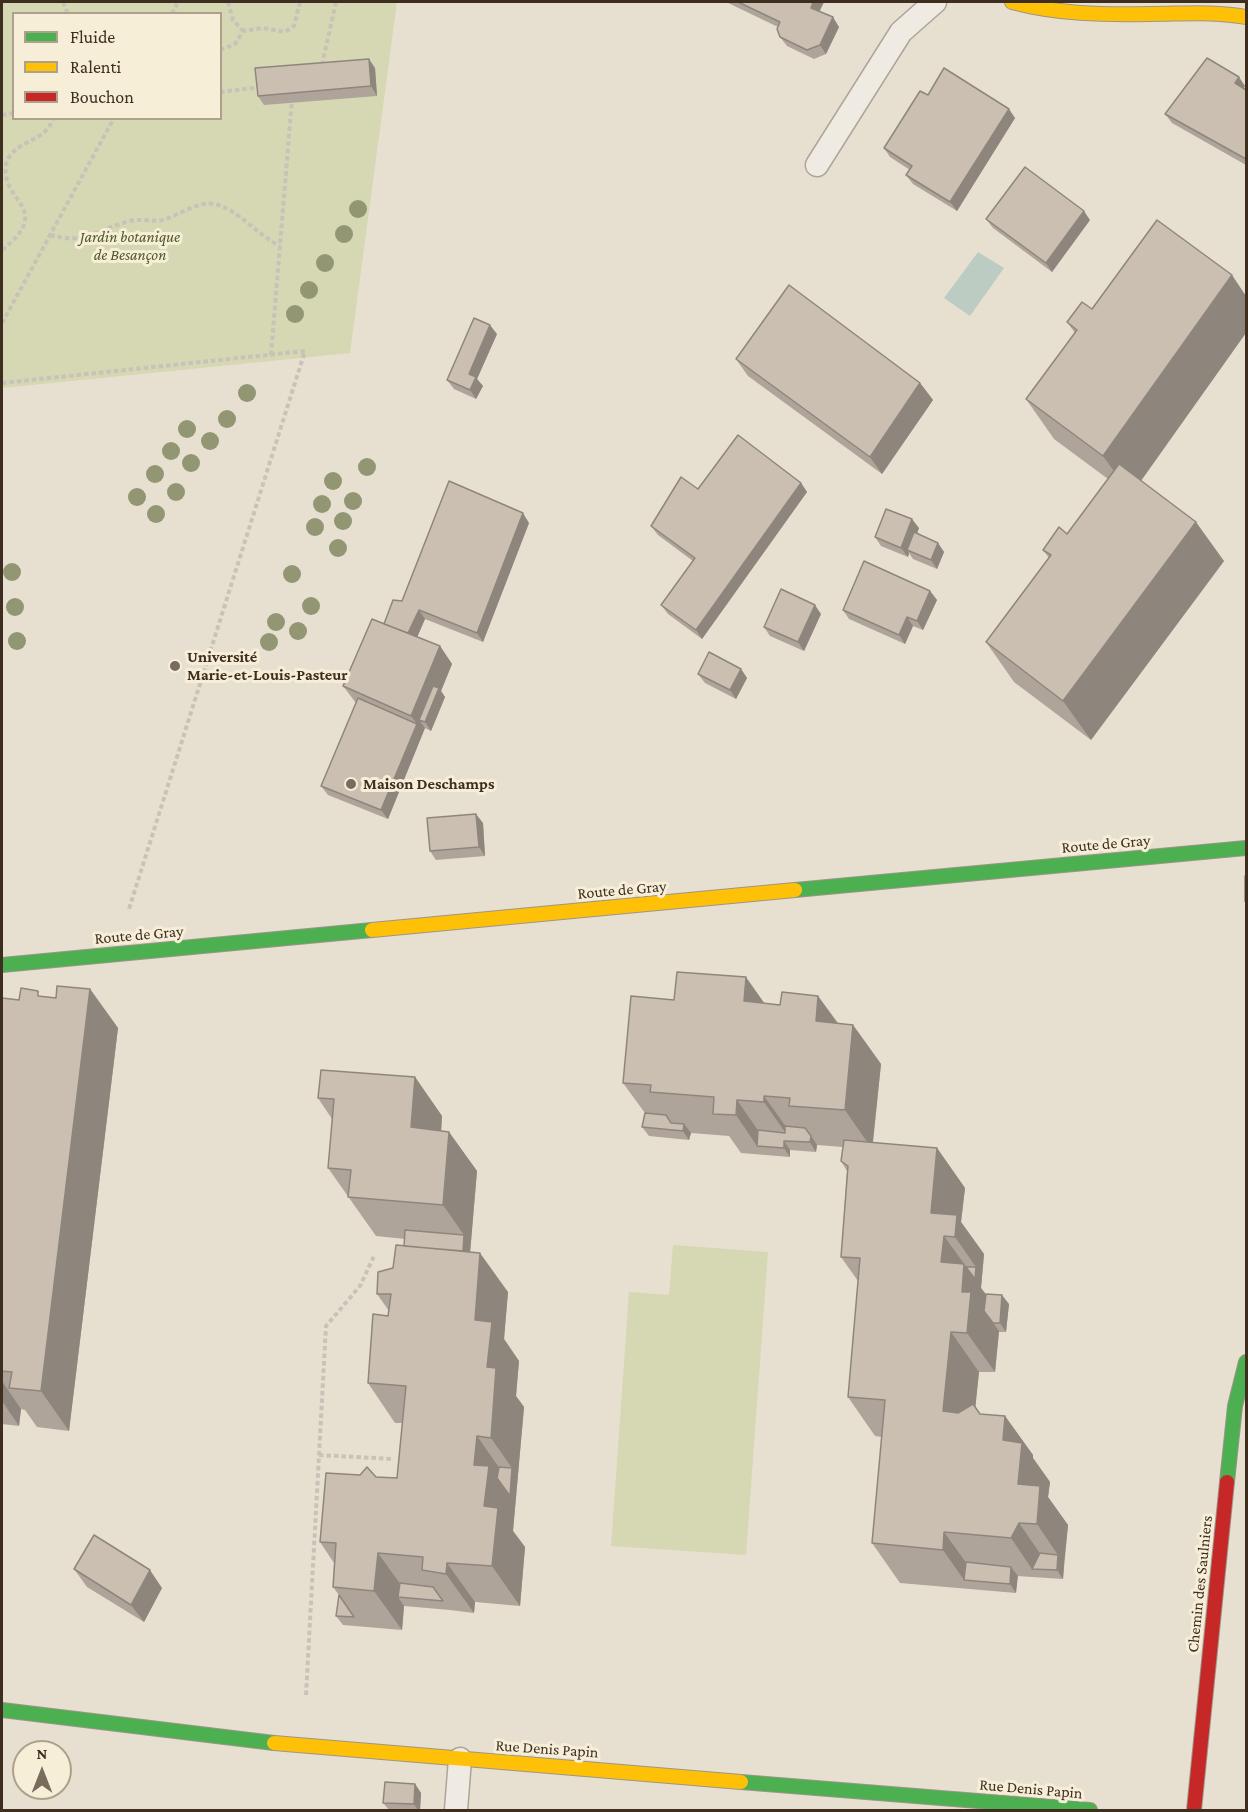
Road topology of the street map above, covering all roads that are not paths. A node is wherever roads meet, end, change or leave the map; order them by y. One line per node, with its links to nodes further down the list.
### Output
1 (935, 2): 4 (lane)
2 (1012, 2): 3 (street)
3 (1246, 17)
4 (817, 165)
5 (1246, 848): 6 (street, Route de Gray)
6 (2, 964)
7 (1246, 1362): 12 (street, Chemin des Saulniers)
8 (2, 1710): 9 (street, Rue Denis Papin)
9 (460, 1759): 10 (lane); 11 (street, Rue Denis Papin)
10 (456, 1810)
11 (1090, 1810)
12 (1194, 1810)

